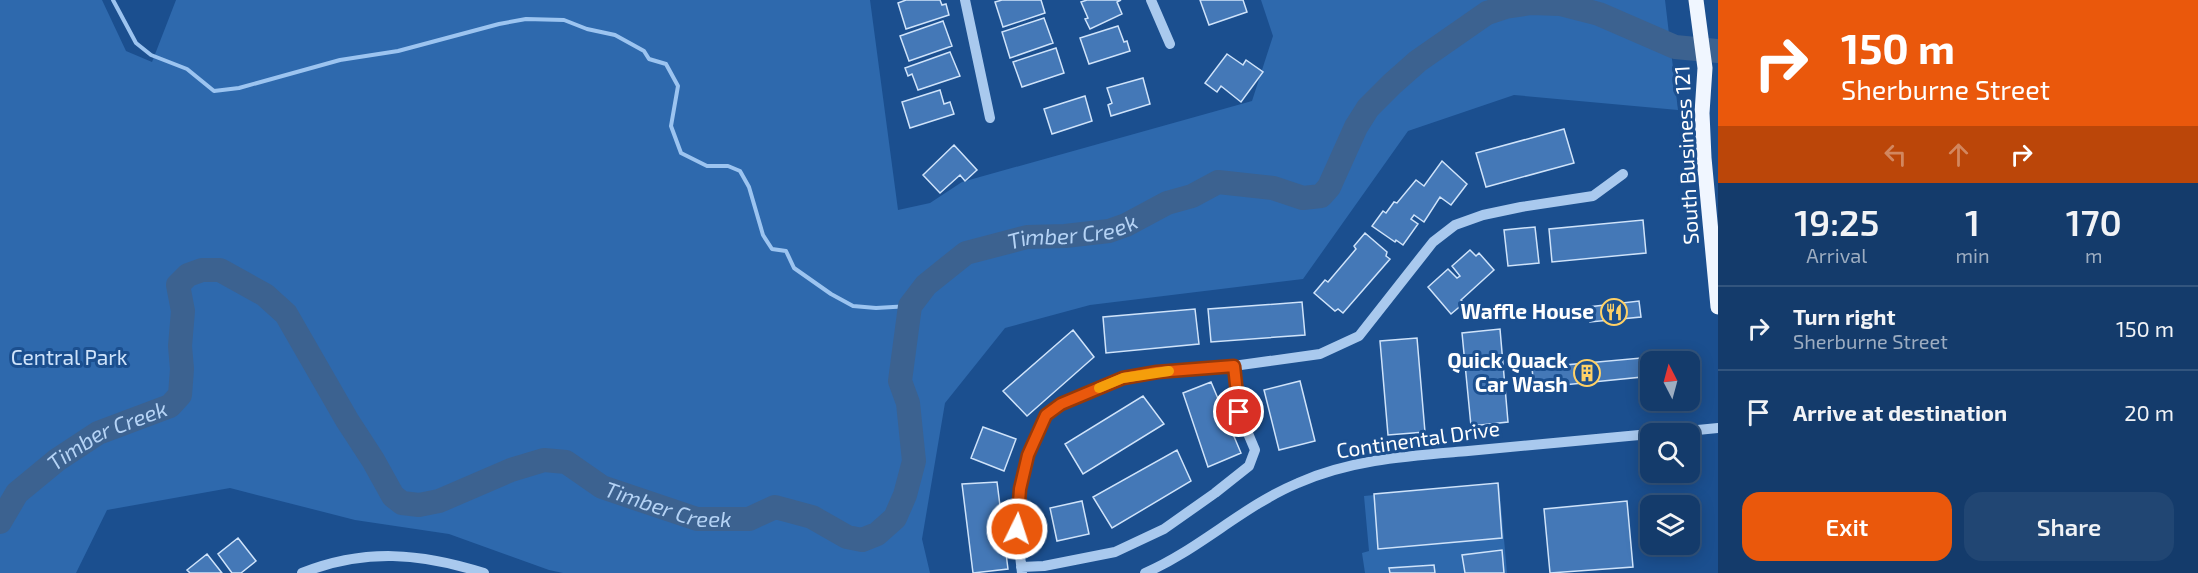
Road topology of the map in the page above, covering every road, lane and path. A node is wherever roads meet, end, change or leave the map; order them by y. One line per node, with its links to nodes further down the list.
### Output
1 (965, 0): 5 (street)
2 (1151, 0): 4 (street)
3 (1696, 0): 7 (main road, South Business 121)
4 (1170, 44)
5 (990, 118)
6 (1623, 174): 8 (street)
7 (1718, 307)
8 (1234, 366): 12 (street); 12 (street)
9 (1718, 428): 10 (street)
10 (1700, 430)
11 (1640, 435): 15 (street, Continental Drive)
12 (1022, 570)
13 (302, 573): 14 (street)
14 (484, 573)
15 (1145, 573)

